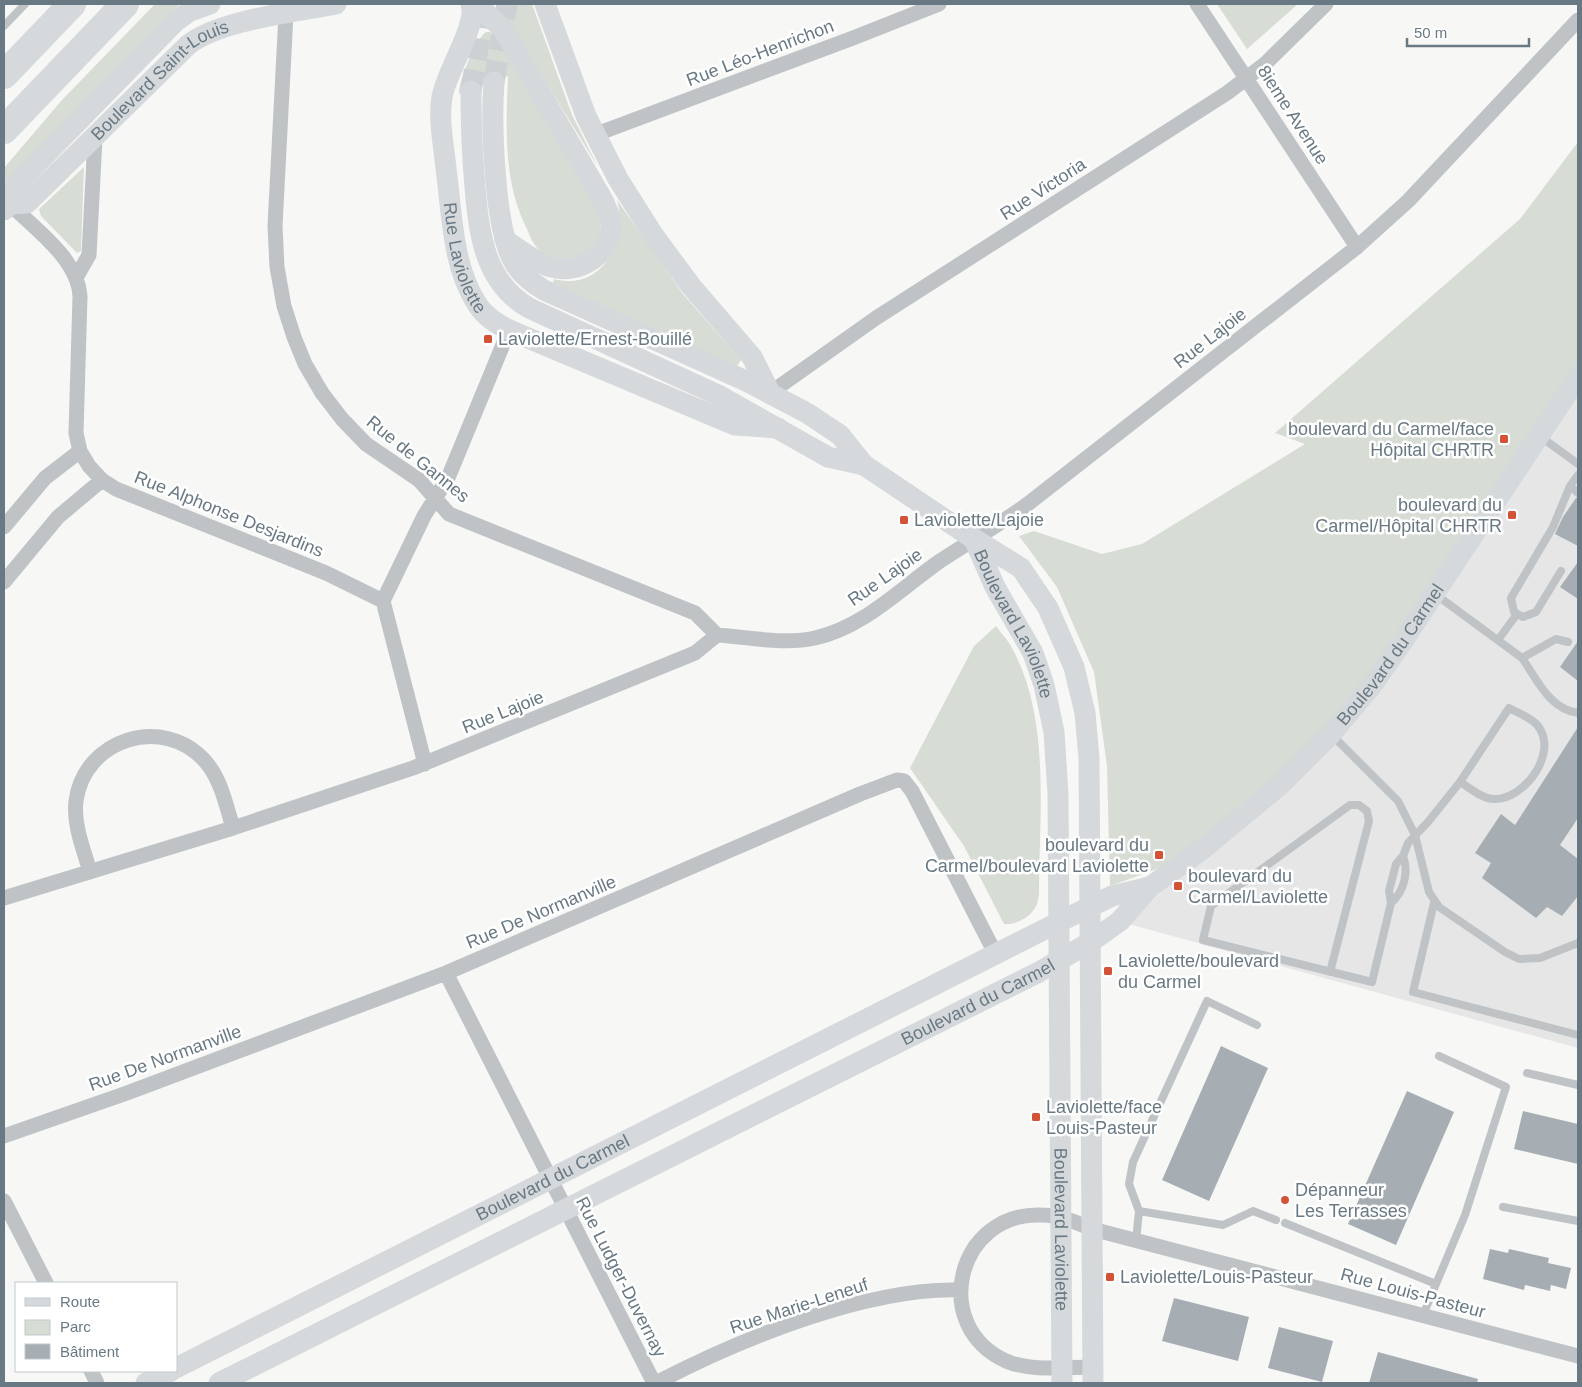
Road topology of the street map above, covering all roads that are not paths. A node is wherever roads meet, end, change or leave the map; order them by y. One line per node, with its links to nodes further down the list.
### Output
1 (25, 4): 13 (lane)
2 (72, 4): 14 (highway)
3 (125, 4): 18 (highway)
4 (210, 4): 21 (street, Boulevard Saint-Louis)
5 (336, 4): 11 (street, Boulevard Saint-Louis)
6 (545, 4): 19 (street)
7 (939, 4): 19 (street, Rue Léo-Henrichon)
8 (1196, 4): 15 (street, 8ieme Avenue)
9 (1326, 4): 15 (street, Rue Victoria)
10 (472, 6): 22 (street); 25 (street, Rue Laviolette)
11 (286, 14): 20 (street, Boulevard Saint-Louis); 37 (street, Rue de Gannes)
12 (1578, 20): 23 (street, Rue Lajoie)
13 (4, 26)
14 (5, 73)
15 (1246, 79): 23 (street, 8ieme Avenue); 27 (street, Rue Victoria)
16 (494, 82): 22 (street, Rue Laviolette)
17 (471, 90): 28 (street, Rue Laviolette)
18 (4, 130)
19 (594, 135): 27 (street)
20 (95, 138): 21 (street, Boulevard Saint-Louis); 24 (street)
21 (7, 207): 24 (street, Rue Alphonse Desjardins)
22 (505, 240): 27 (street, Rue Laviolette)
23 (1357, 247): 39 (street, Rue Lajoie)
24 (76, 276): 30 (street, Rue Alphonse Desjardins)
25 (509, 330): 28 (street, Rue Laviolette); 37 (street)
26 (1578, 377): 29 (street, Boulevard du Carmel)
27 (770, 393): 32 (street, Rue Laviolette)
28 (778, 428): 32 (street, Rue Laviolette)
29 (1539, 436): 31 (lane); 42 (street, Boulevard du Carmel)
30 (80, 451): 34 (street, Rue Alphonse Desjardins); 38 (street)
31 (1578, 464)
32 (864, 465): 39 (street, Rue Laviolette)
33 (1578, 475): 35 (lane)
34 (102, 480): 41 (street); 43 (street, Rue Alphonse Desjardins)
35 (1570, 486): 36 (lane); 44 (lane)
36 (1578, 493)
37 (435, 498): 43 (street); 45 (street, Rue de Gannes)
38 (4, 527)
39 (974, 539): 45 (street, Rue Lajoie); 61 (street, Boulevard Laviolette); 62 (street, Boulevard Laviolette)
40 (1561, 571): 44 (lane)
41 (4, 582)
42 (1435, 594): 46 (lane); 50 (street, Boulevard du Carmel)
43 (383, 601): 51 (street)
44 (1517, 614): 46 (lane)
45 (717, 635): 51 (street, Rue Lajoie)
46 (1498, 640): 48 (lane)
47 (1568, 642): 48 (lane)
48 (1522, 658): 49 (lane)
49 (1578, 713)
50 (1331, 734): 54 (lane); 57 (street, Boulevard du Carmel)
51 (425, 764): 53 (street, Rue Lajoie)
52 (1460, 782): 52 (lane); 54 (lane)
53 (233, 828): 56 (street, Rue Lajoie); 56 (street)
54 (1415, 835): 55 (lane); 59 (lane)
55 (1403, 856): 60 (lane); 60 (lane)
56 (90, 872): 58 (street, Rue Lajoie)
57 (1150, 887): 61 (street, Boulevard du Carmel); 63 (street, Boulevard du Carmel)
58 (4, 898)
59 (1434, 902): 64 (lane); 70 (lane)
60 (1392, 903): 67 (lane)
61 (1090, 908): 62 (street, Boulevard du Carmel); 63 (street, Boulevard Laviolette)
62 (1059, 922): 65 (street, Boulevard du Carmel); 66 (street, Boulevard Laviolette)
63 (1092, 941): 66 (street, Boulevard du Carmel); 86 (street, Boulevard Laviolette)
64 (1578, 943)
65 (996, 955): 68 (street, Rue De Normanville); 72 (street, Boulevard du Carmel)
66 (1059, 961): 75 (street, Boulevard du Carmel); 82 (street, Boulevard Laviolette)
67 (1330, 972): 67 (lane)
68 (446, 973): 76 (street, Rue De Normanville); 77 (street, Rue Ludger-Duvernay)
69 (1257, 1025): 81 (lane)
70 (1578, 1035)
71 (1439, 1056): 89 (lane)
72 (776, 1066): 75 (street); 77 (street, Boulevard du Carmel)
73 (1527, 1073): 74 (lane)
74 (1578, 1085)
75 (790, 1096): 80 (street, Boulevard du Carmel)
76 (4, 1136)
77 (551, 1180): 80 (street, Rue Ludger-Duvernay); 90 (street, Boulevard du Carmel)
78 (4, 1201): 88 (street)
79 (1503, 1207): 84 (lane)
80 (566, 1209): 93 (street, Boulevard du Carmel); 101 (street, Rue Ludger-Duvernay)
81 (1140, 1211): 83 (lane); 87 (lane)
82 (1061, 1217): 86 (street, Rue Louis-Pasteur); 91 (street); 97 (street, Boulevard Laviolette)
83 (1276, 1220)
84 (1578, 1221)
85 (1285, 1223): 89 (lane)
86 (1092, 1229): 87 (street, Rue Louis-Pasteur); 98 (street, Boulevard Laviolette)
87 (1136, 1241): 92 (street, Rue Louis-Pasteur)
88 (45, 1282)
89 (1436, 1284): 92 (lane)
90 (331, 1290): 93 (street); 95 (street, Boulevard du Carmel)
91 (961, 1290): 97 (street); 101 (street, Rue Marie-Leneuf)
92 (1422, 1315): 94 (street, Rue Louis-Pasteur)
93 (346, 1320): 100 (street, Boulevard du Carmel)
94 (1578, 1356)
95 (178, 1367)
96 (169, 1372): 99 (street)
97 (1062, 1375): 98 (street)
98 (1093, 1375)
99 (146, 1383)
100 (219, 1383)
101 (655, 1383)

